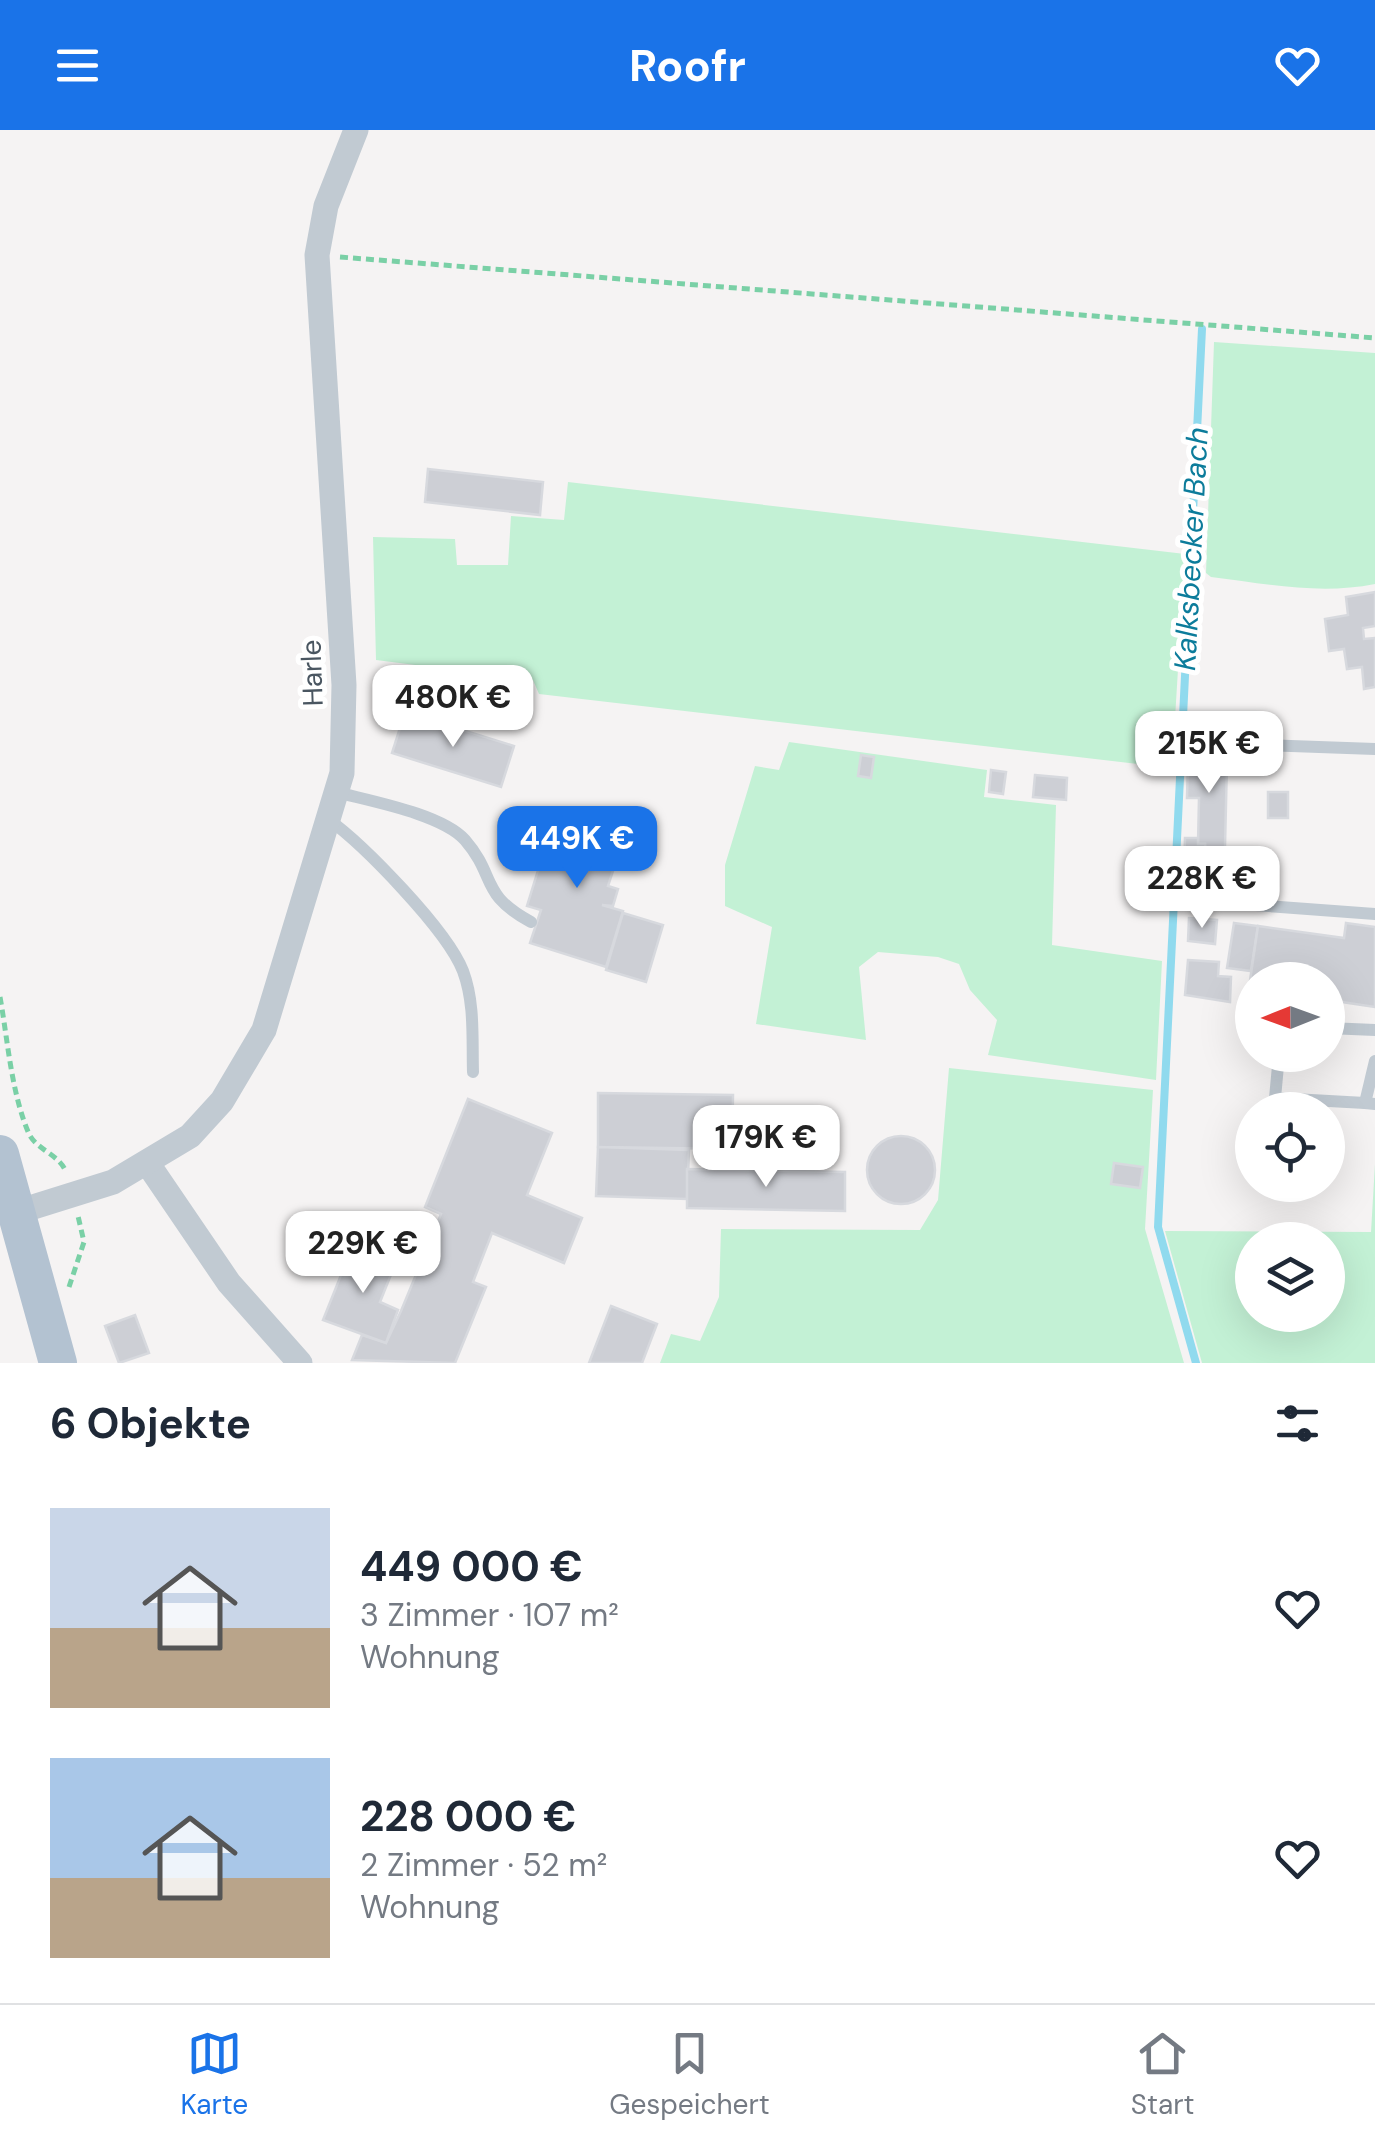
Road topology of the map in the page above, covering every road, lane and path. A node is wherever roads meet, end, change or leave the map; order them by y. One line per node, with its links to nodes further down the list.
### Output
1 (356, 130): 2 (street, Harle)
2 (317, 256): 3 (path); 6 (street, Harle)
3 (1375, 338)
4 (1236, 744): 5 (lane)
5 (1375, 749)
6 (336, 792): 7 (street, Harle); 10 (lane)
7 (328, 819): 15 (lane); 19 (street, Harle)
8 (1228, 902): 9 (lane)
9 (1375, 914)
10 (531, 922)
11 (0, 997): 20 (path)
12 (1345, 1029): 13 (lane)
13 (1375, 1030)
14 (1375, 1061): 17 (lane)
15 (473, 1072)
16 (1277, 1072): 17 (lane)
17 (1370, 1104)
18 (0, 1154): 21 (main road)
19 (148, 1164): 20 (street, Harle); 24 (street)
20 (74, 1195): 21 (street, Harle); 22 (path)
21 (14, 1214): 22 (main road)
22 (38, 1298): 23 (main road)
23 (58, 1363)
24 (300, 1363)

